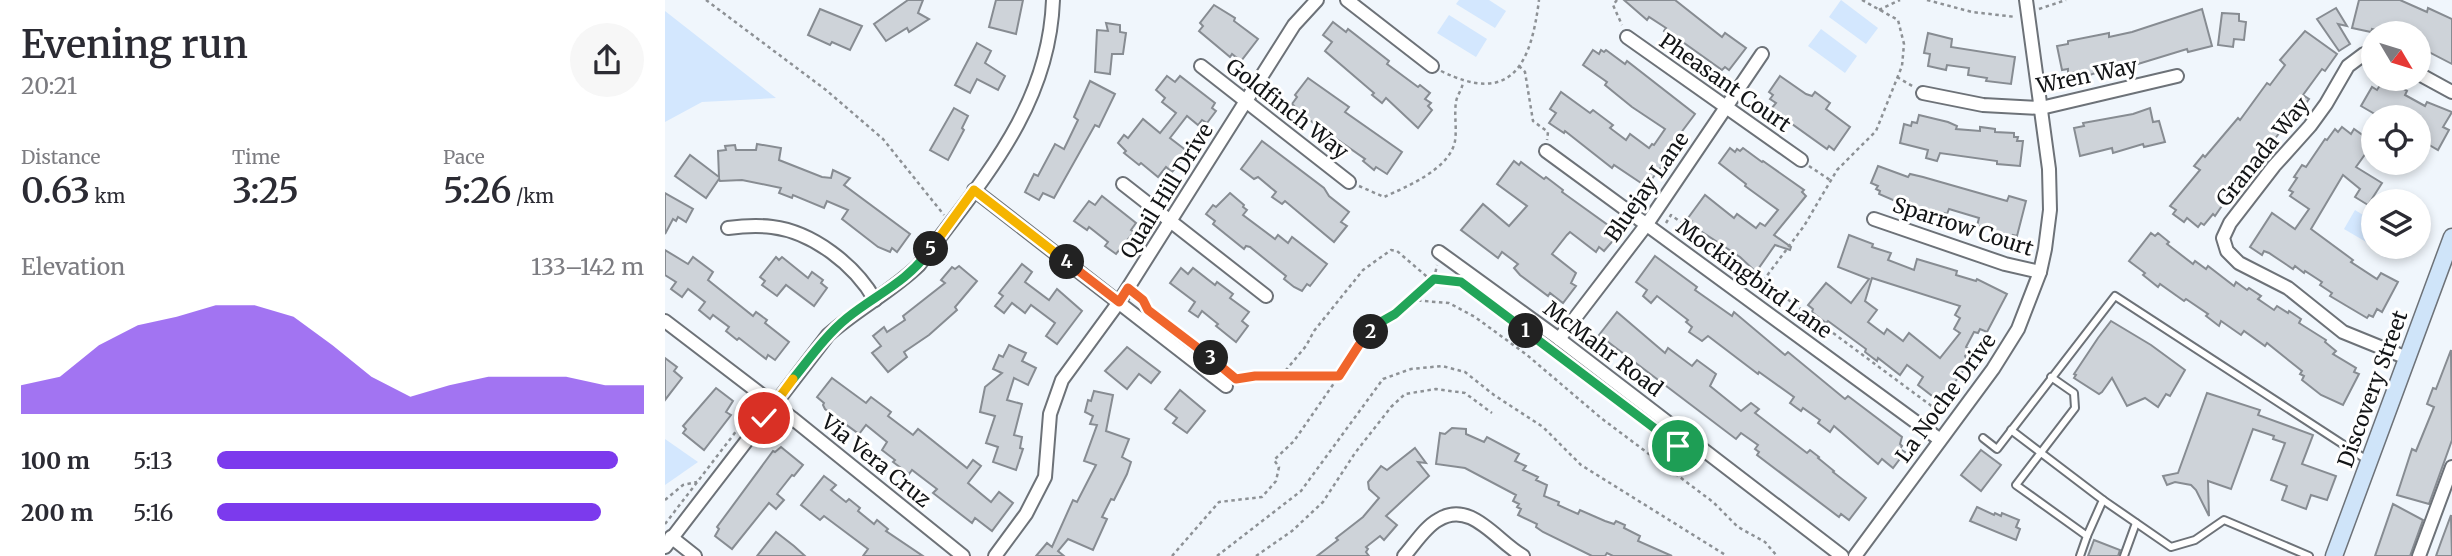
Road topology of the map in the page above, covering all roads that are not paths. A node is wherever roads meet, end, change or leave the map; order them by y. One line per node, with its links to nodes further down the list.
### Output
1 (1053, 0): 21 (street)
2 (1317, 0): 14 (street, Quail Hill Drive)
3 (1347, 0): 9 (street)
4 (2027, 6): 16 (street, La Noche Drive)
5 (1627, 37): 15 (street, Pheasant Court)
6 (1762, 54): 15 (street, Bluejay Lane)
7 (2361, 56): 34 (street, Granada Way)
8 (1201, 66): 14 (street, Goldfinch Way)
9 (1432, 66)
10 (2177, 76): 16 (street, Wren Way)
11 (2431, 81): 12 (street)
12 (2452, 92)
13 (1923, 93): 16 (street, Wren Way)
14 (1247, 101): 19 (street, Goldfinch Way); 23 (street, Quail Hill Drive)
15 (1725, 108): 18 (street, Pheasant Court); 24 (street, Bluejay Lane)
16 (2041, 108): 28 (street, La Noche Drive)
17 (1546, 151): 24 (street, Mockingbird Lane)
18 (1801, 160)
19 (1349, 181)
20 (1123, 184): 23 (street)
21 (974, 190): 30 (street); 31 (street)
22 (1874, 219): 28 (street, Sparrow Court)
23 (1171, 222): 29 (street); 31 (street, Quail Hill Drive)
24 (1647, 224): 33 (street, Bluejay Lane); 39 (street, Mockingbird Lane)
25 (728, 228): 30 (street)
26 (2452, 237): 34 (main road, Discovery Street)
27 (1439, 252): 33 (street, McMahr Road)
28 (2040, 272): 39 (street, La Noche Drive)
29 (1266, 296)
30 (875, 300): 37 (street)
31 (1119, 302): 36 (street); 52 (street, Quail Hill Drive)
32 (665, 321): 37 (street, Via Vera Cruz)
33 (1559, 339): 55 (street, McMahr Road)
34 (2407, 358): 42 (main road, Discovery Street)
35 (2050, 377): 38 (lane); 41 (lane); 42 (lane)
36 (1231, 382)
37 (774, 405): 48 (street); 51 (street, Via Vera Cruz)
38 (2011, 430): 40 (lane); 41 (lane)
39 (1936, 437): 56 (street, La Noche Drive)
40 (1983, 438)
41 (2041, 453): 45 (lane); 47 (lane)
42 (2369, 461): 61 (main road, Discovery Street)
43 (2452, 467): 44 (street)
44 (2447, 496): 62 (street)
45 (2103, 499): 46 (lane); 47 (lane)
46 (2136, 523): 49 (lane); 58 (lane)
47 (2087, 536): 57 (lane)
48 (668, 542): 50 (street)
49 (2171, 547): 59 (lane); 60 (lane)
50 (695, 556)
51 (963, 556)
52 (995, 556)
53 (1403, 556): 54 (street)
54 (1523, 556)
55 (1842, 556)
56 (1855, 556)
57 (2080, 556)
58 (2124, 556)
59 (2167, 556)
60 (2309, 556)
61 (2334, 556)
62 (2419, 556)

